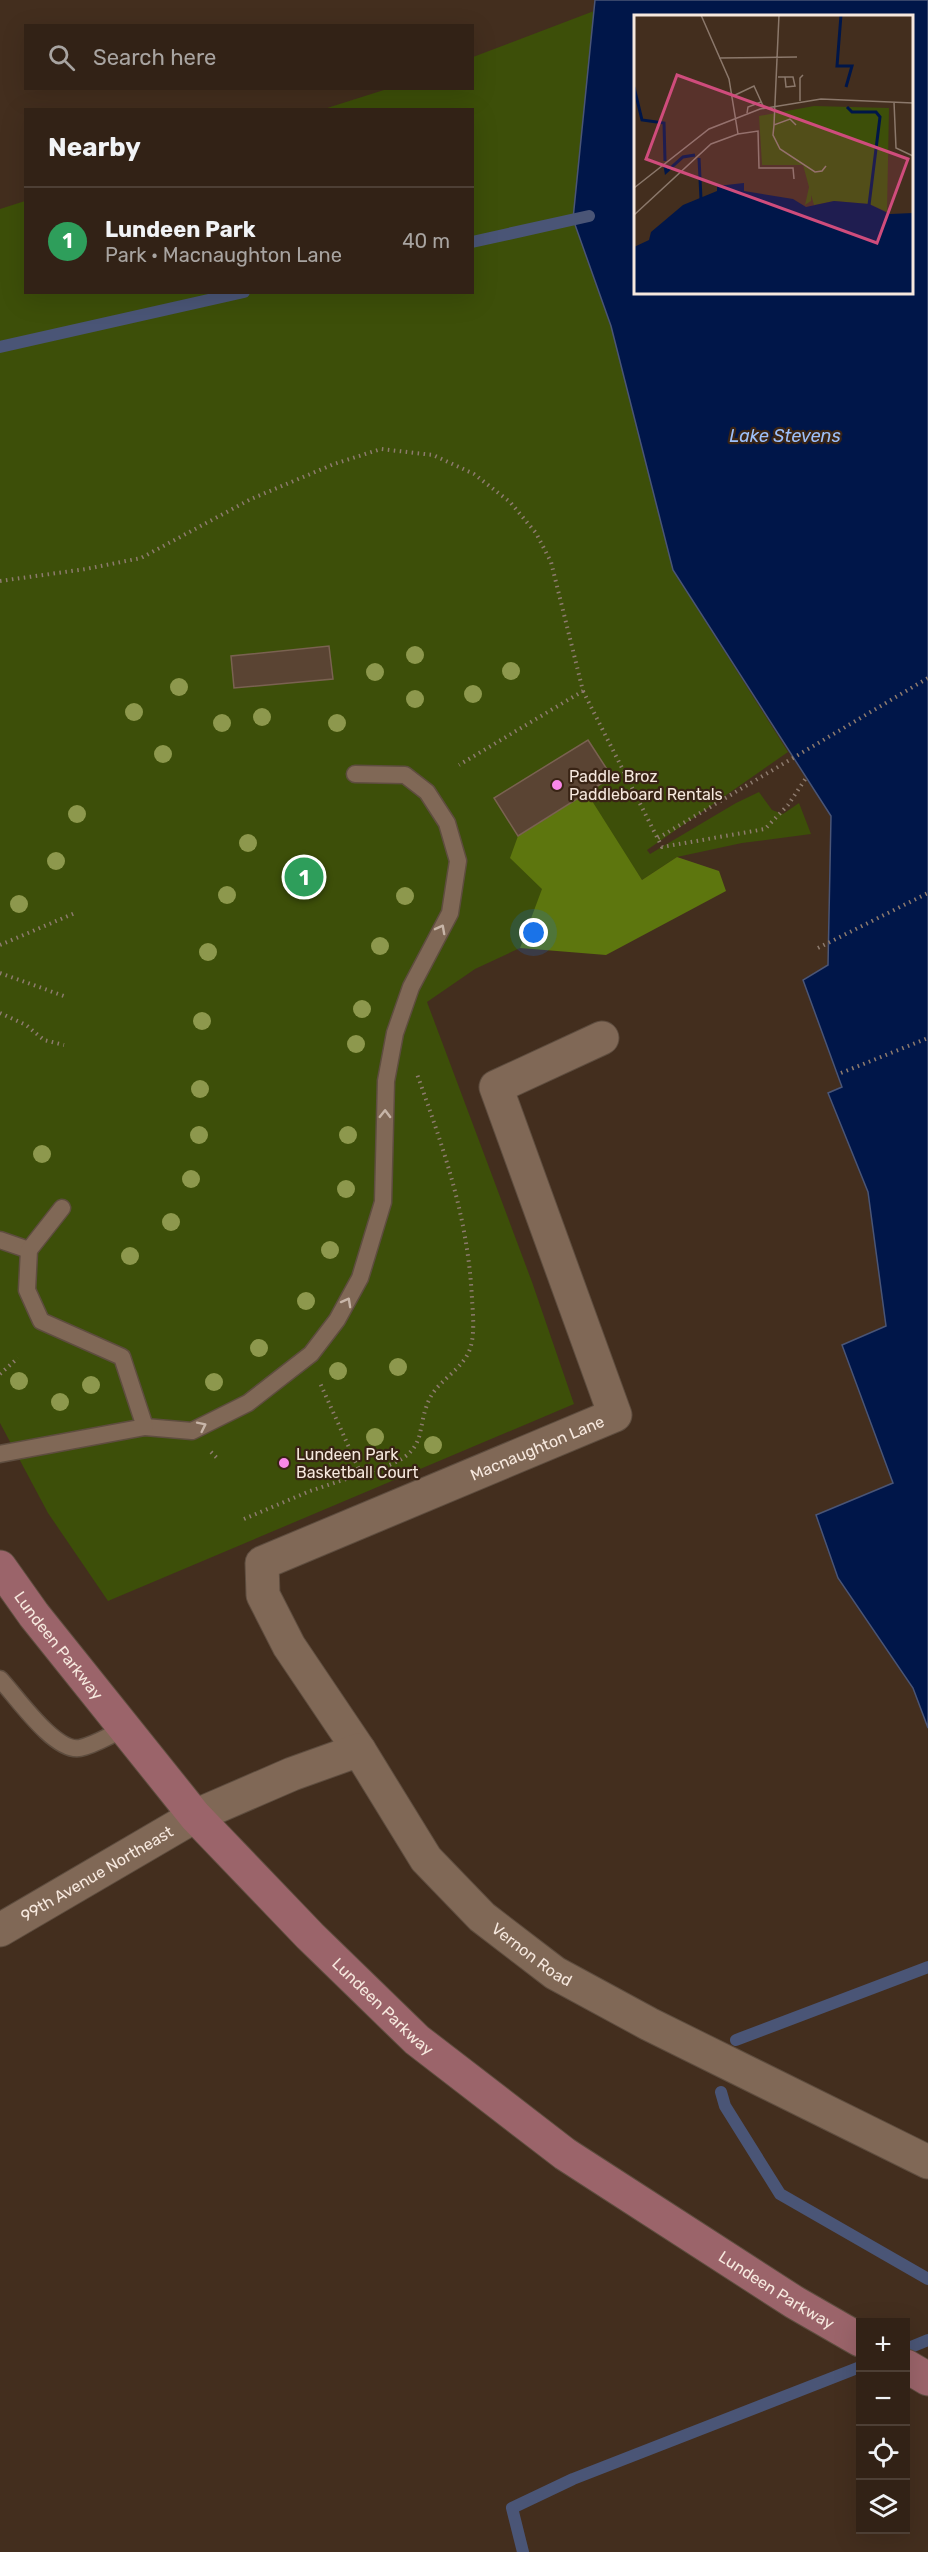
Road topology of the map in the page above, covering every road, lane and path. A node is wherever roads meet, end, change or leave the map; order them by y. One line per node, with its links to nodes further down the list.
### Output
1 (0, 581): 3 (path)
2 (928, 678): 7 (path)
3 (583, 691): 4 (path); 7 (path)
4 (459, 765)
5 (356, 774): 26 (lane, one-way to 5)
6 (806, 778): 7 (path)
7 (658, 838)
8 (928, 893): 11 (path)
9 (75, 913): 10 (path)
10 (0, 945)
11 (818, 948)
12 (0, 973): 13 (path)
13 (64, 996)
14 (0, 1013): 17 (path)
15 (602, 1038): 33 (street, Macnaughton Lane)
16 (928, 1038): 19 (path)
17 (64, 1045)
18 (413, 1063): 28 (path)
19 (841, 1072)
20 (63, 1208): 22 (lane)
21 (0, 1240): 22 (lane)
22 (29, 1250): 26 (lane)
23 (18, 1358): 24 (path)
24 (0, 1374)
25 (317, 1377): 28 (path)
26 (145, 1426): 27 (lane)
27 (0, 1454)
28 (361, 1474): 29 (path)
29 (244, 1519)
30 (4, 1583): 32 (main road, Lundeen Parkway)
31 (0, 1679): 32 (lane)
32 (124, 1729): 34 (main road, Lundeen Parkway)
33 (359, 1750): 34 (street); 36 (street, Vernon Road)
34 (195, 1816): 35 (street, 99th Avenue Northeast); 37 (main road, Lundeen Parkway)
35 (0, 1929)
36 (928, 2162)
37 (856, 2337)
38 (910, 2368): 39 (main road)
39 (928, 2379)

